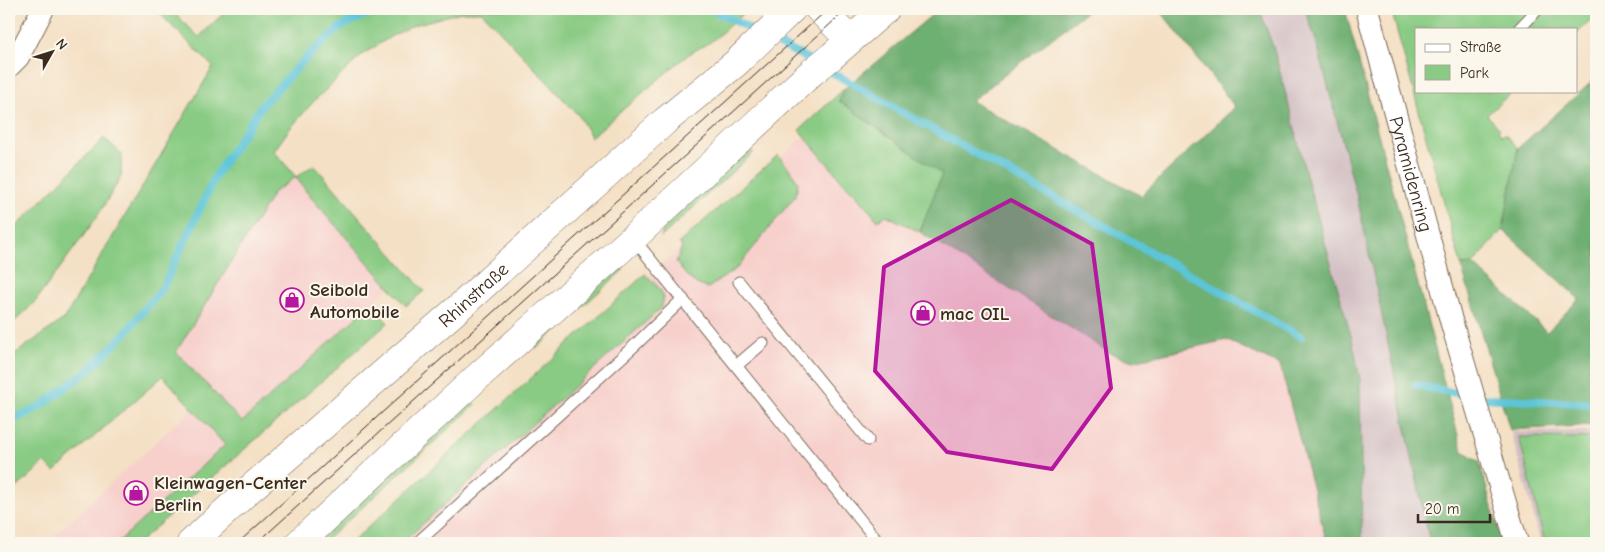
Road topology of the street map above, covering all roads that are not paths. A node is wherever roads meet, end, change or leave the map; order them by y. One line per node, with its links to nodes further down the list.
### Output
1 (43, 9): 9 (street)
2 (819, 9): 8 (main road)
3 (886, 9): 8 (main road)
4 (1367, 9): 20 (street, Pyramidenring)
5 (1538, 9): 7 (lane)
6 (774, 27): 16 (main road, Rhinstraße)
7 (1520, 28)
8 (831, 56): 10 (main road)
9 (9, 66)
10 (633, 238): 12 (lane); 17 (main road)
11 (738, 282): 15 (lane)
12 (683, 300): 14 (lane); 18 (lane)
13 (763, 343): 14 (lane)
14 (736, 366): 19 (lane)
15 (868, 440)
16 (191, 543)
17 (299, 543)
18 (417, 543)
19 (879, 543)
20 (1516, 543)

